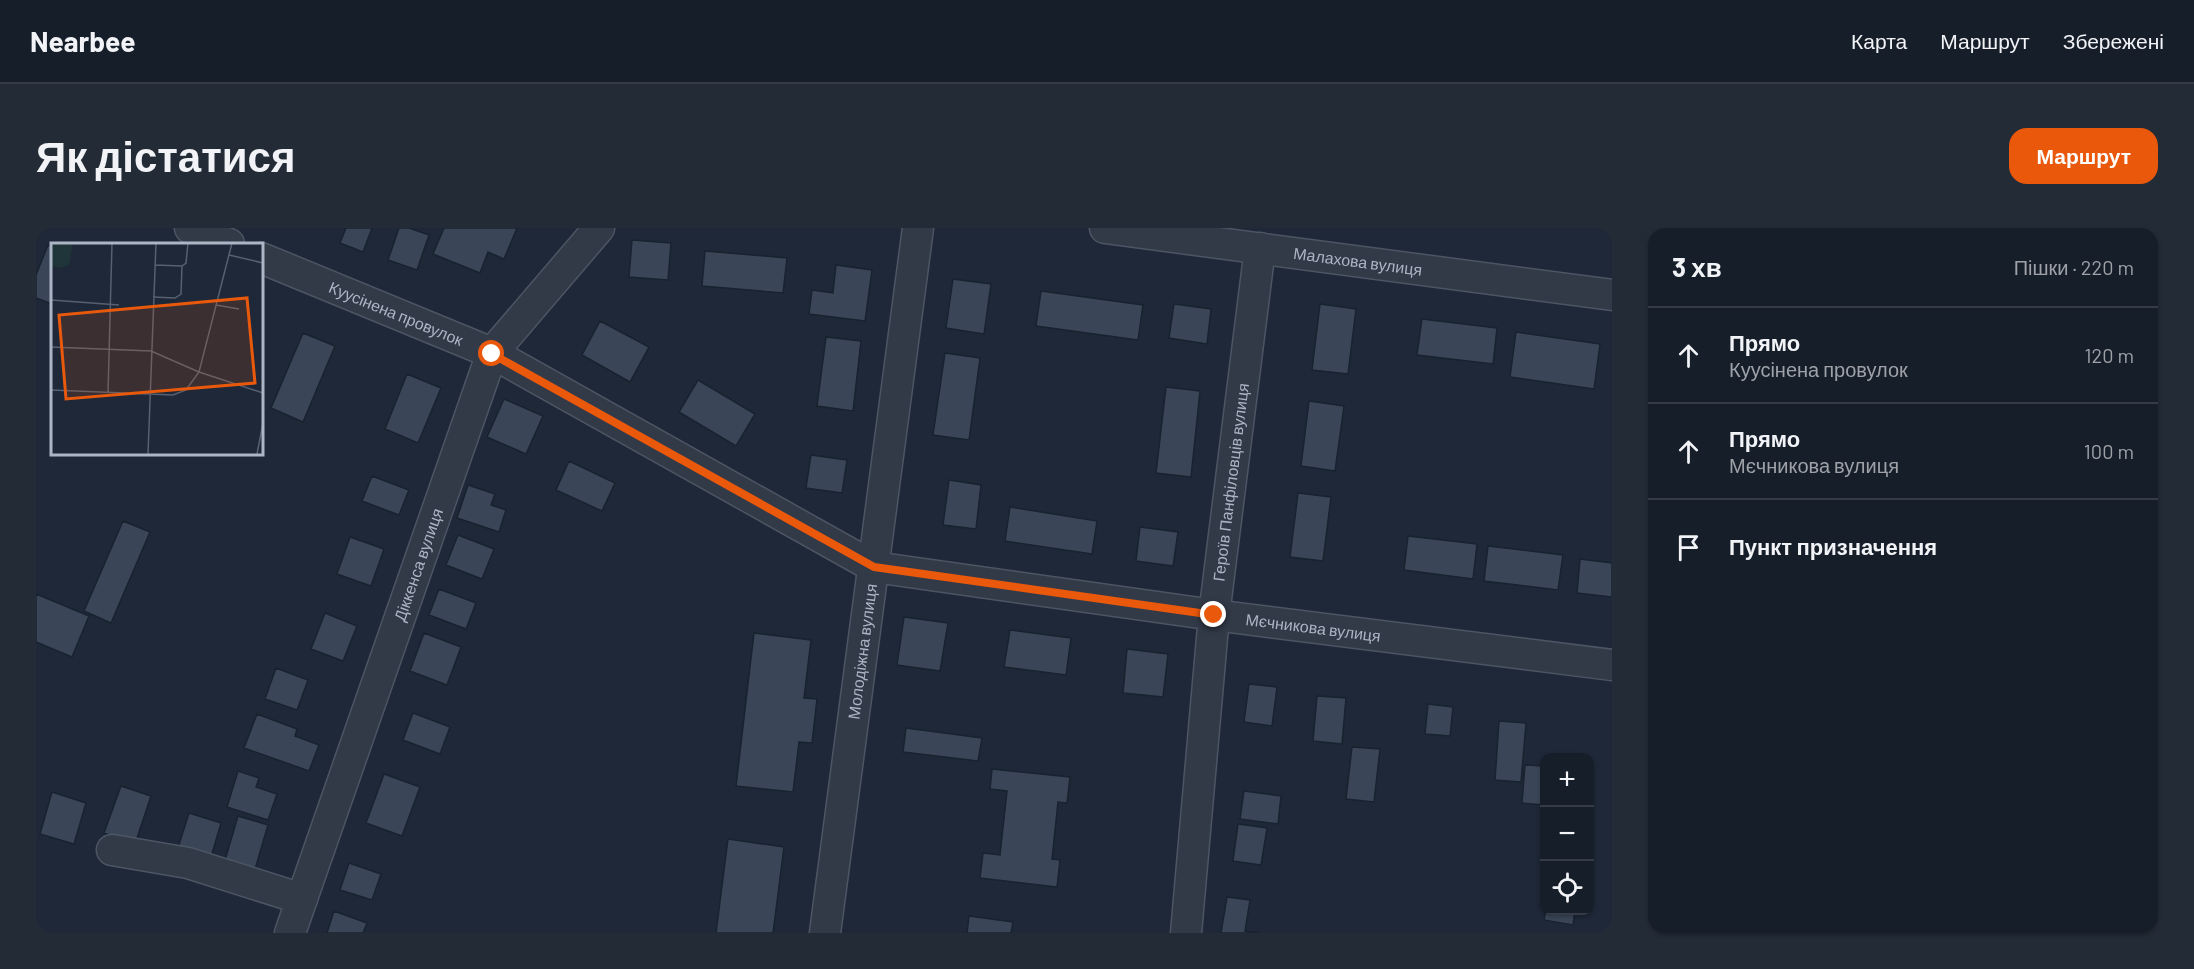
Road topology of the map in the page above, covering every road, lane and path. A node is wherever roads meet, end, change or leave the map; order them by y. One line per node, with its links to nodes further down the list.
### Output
1 (190, 228): 5 (street)
2 (599, 228): 9 (street, Діккенса вулиця)
3 (918, 228): 10 (street, Молодіжна вулиця)
4 (1105, 228): 6 (street, Малахова вулиця)
5 (227, 243)
6 (1260, 248): 8 (street, Малахова вулиця); 11 (street, Героїв Панфіловців вулиця)
7 (262, 258): 9 (street, Куусінена провулок)
8 (1612, 295)
9 (492, 354): 10 (street, Куусінена провулок); 14 (street, Діккенса вулиця)
10 (874, 567): 11 (street, Мєчникова вулиця); 16 (street, Молодіжна вулиця)
11 (1214, 615): 12 (street, Мєчникова вулиця); 17 (street, Героїв Панфіловців вулиця)
12 (1612, 665)
13 (112, 850): 14 (street)
14 (302, 899): 15 (street, Діккенса вулиця)
15 (290, 933)
16 (825, 933)
17 (1186, 933)

